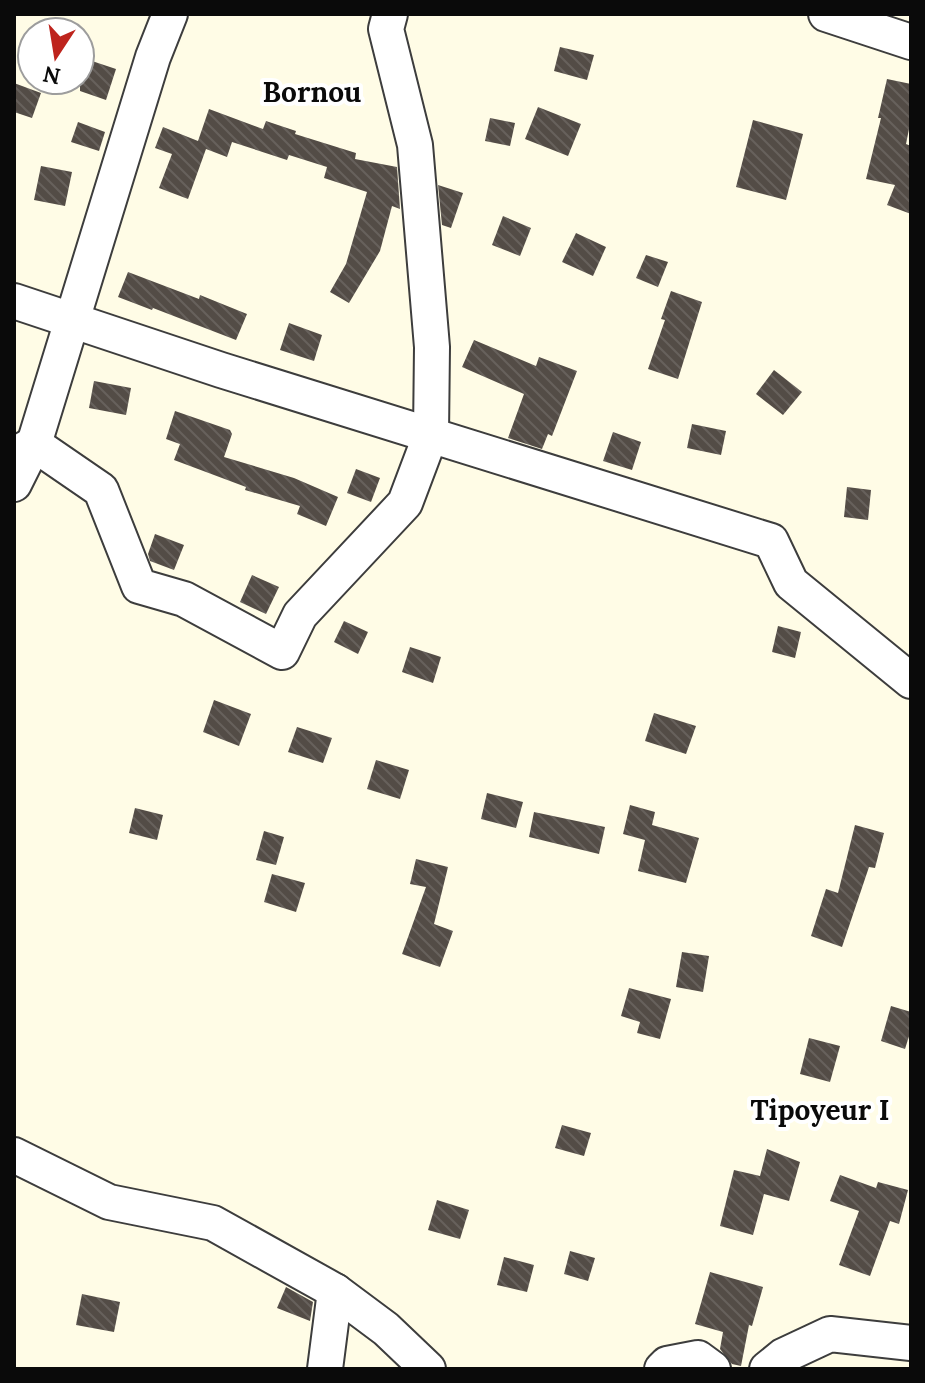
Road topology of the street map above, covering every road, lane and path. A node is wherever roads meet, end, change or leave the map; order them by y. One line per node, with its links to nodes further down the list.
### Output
1 (170, 14): 6 (street)
2 (390, 14): 7 (street)
3 (826, 14): 4 (street)
4 (911, 42)
5 (14, 301): 6 (street)
6 (72, 319): 7 (street); 8 (street)
7 (431, 434): 8 (street); 10 (street)
8 (24, 449): 9 (street)
9 (14, 484)
10 (911, 681)
11 (14, 1155): 12 (street)
12 (335, 1291): 14 (street); 15 (street)
13 (911, 1343): 18 (street)
14 (325, 1369)
15 (428, 1369)
16 (662, 1369): 17 (street)
17 (713, 1369)
18 (767, 1369)

